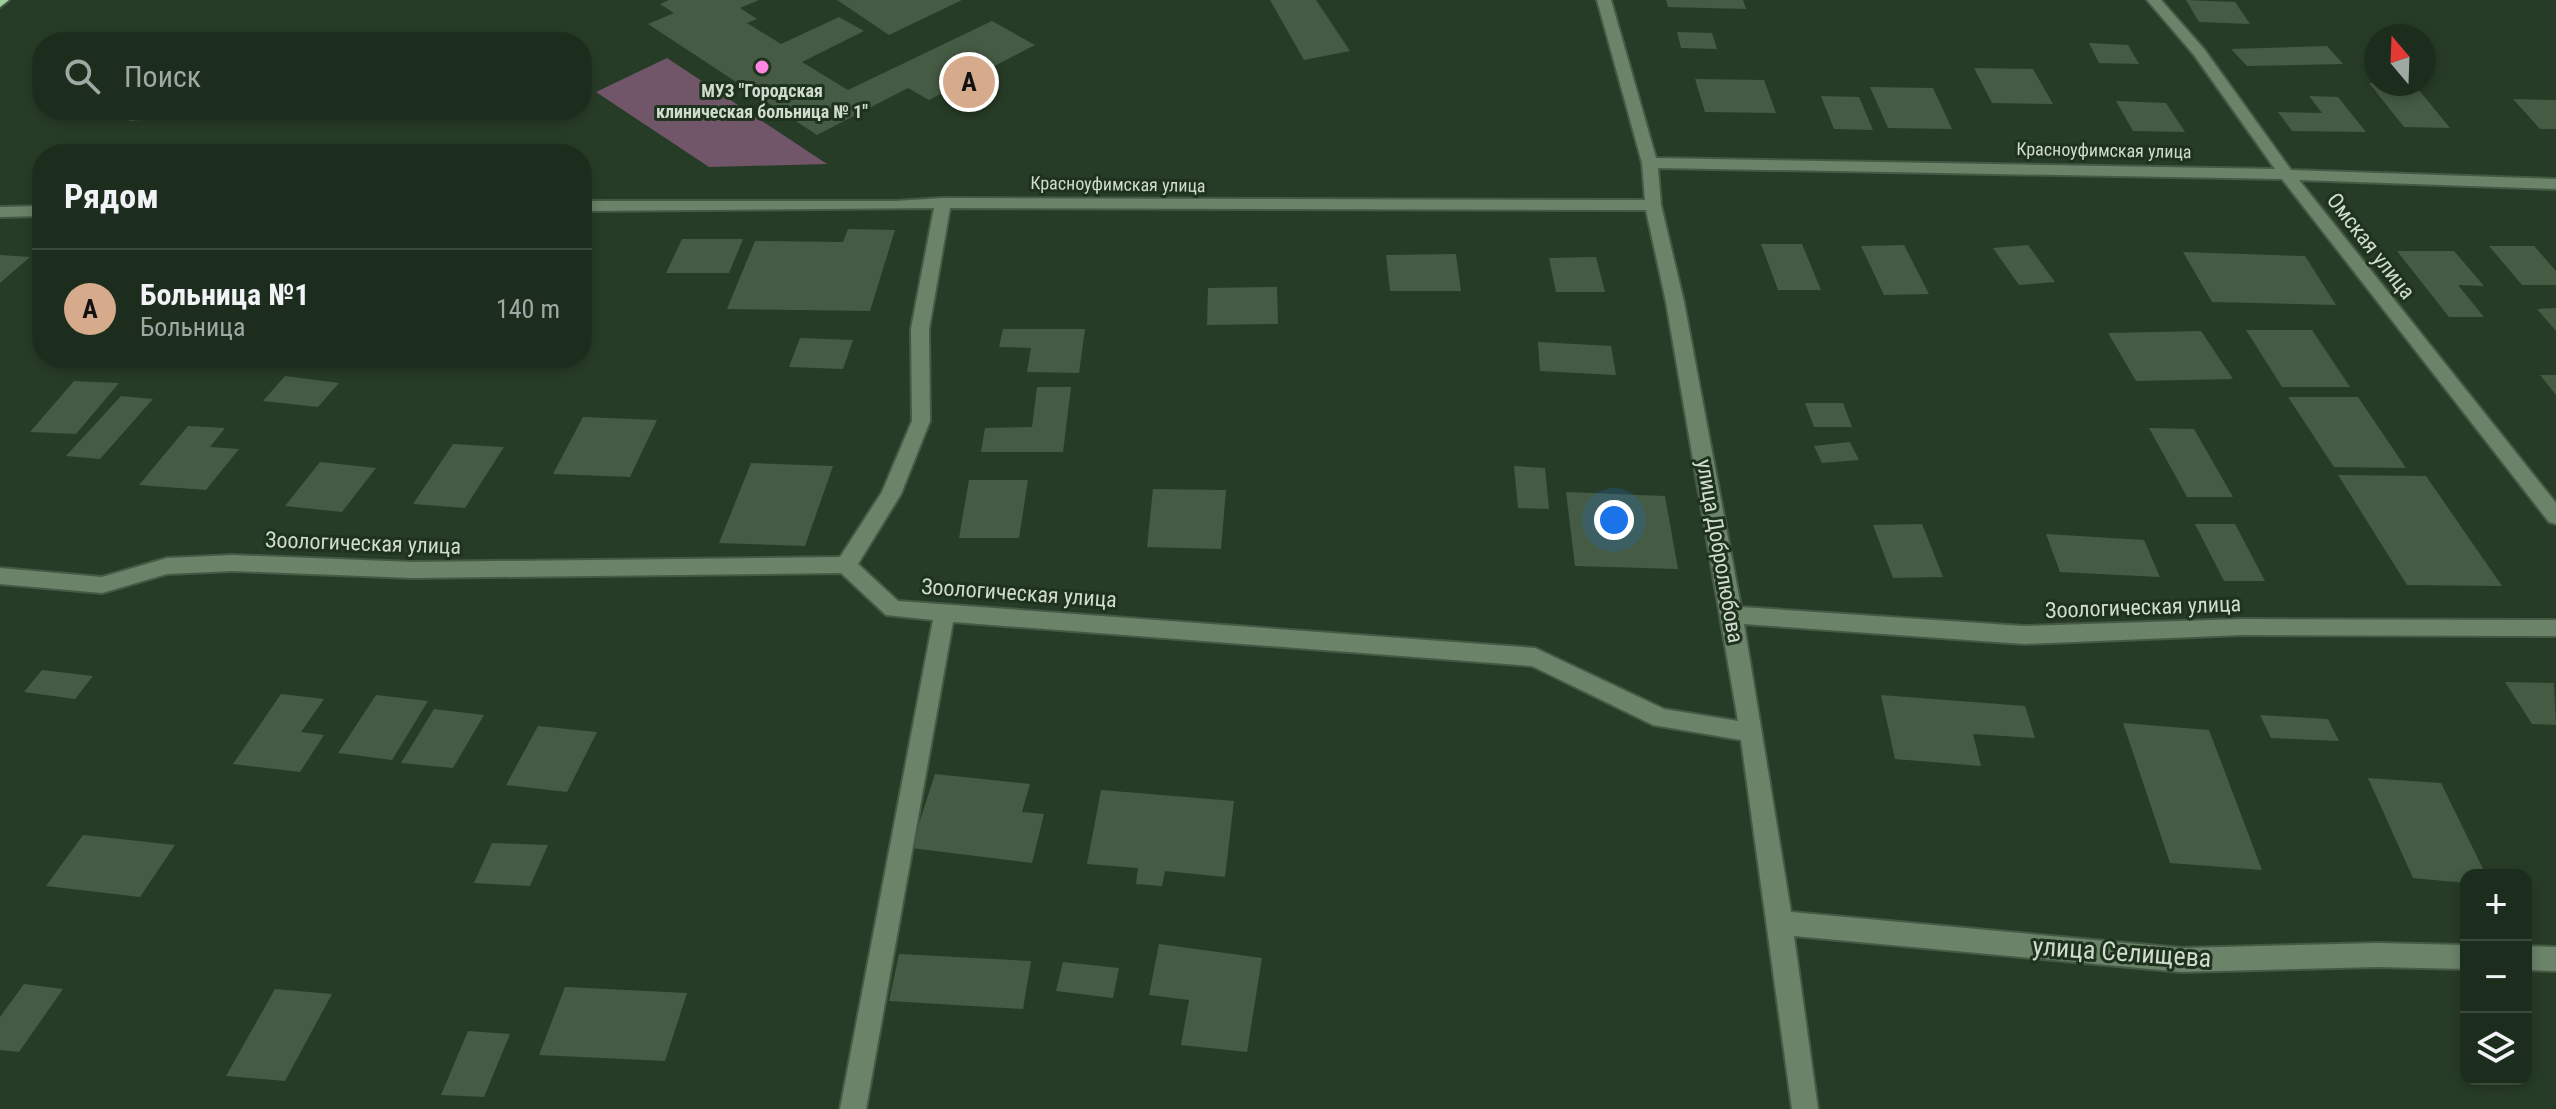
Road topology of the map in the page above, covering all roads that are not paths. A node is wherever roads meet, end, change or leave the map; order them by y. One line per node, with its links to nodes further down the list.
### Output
1 (1604, 0): 3 (street, улица Добролюбова)
2 (2154, 0): 4 (street, Омская улица)
3 (1650, 163): 4 (street, Красноуфимская улица); 7 (street, улица Добролюбова)
4 (2286, 174): 5 (street, Красноуфимская улица); 11 (street, Омская улица)
5 (2556, 184)
6 (943, 203): 7 (street, Красноуфимская улица); 8 (street, Красноуфимская улица); 12 (street)
7 (1653, 205): 15 (street, улица Добролюбова)
8 (592, 206)
9 (32, 211): 10 (street)
10 (0, 212)
11 (2556, 517)
12 (846, 565): 13 (street, Зоологическая улица); 14 (street, Зоологическая улица)
13 (0, 576)
14 (945, 611): 17 (street, Зоологическая улица); 22 (street)
15 (1732, 615): 16 (street, Зоологическая улица); 17 (street, улица Добролюбова)
16 (2556, 628)
17 (1750, 732): 18 (street, улица Добролюбова)
18 (1780, 923): 19 (street, улица Селищева); 23 (street, улица Добролюбова)
19 (2460, 957)
20 (2532, 958): 21 (street)
21 (2556, 959)
22 (853, 1109)
23 (1805, 1109)

